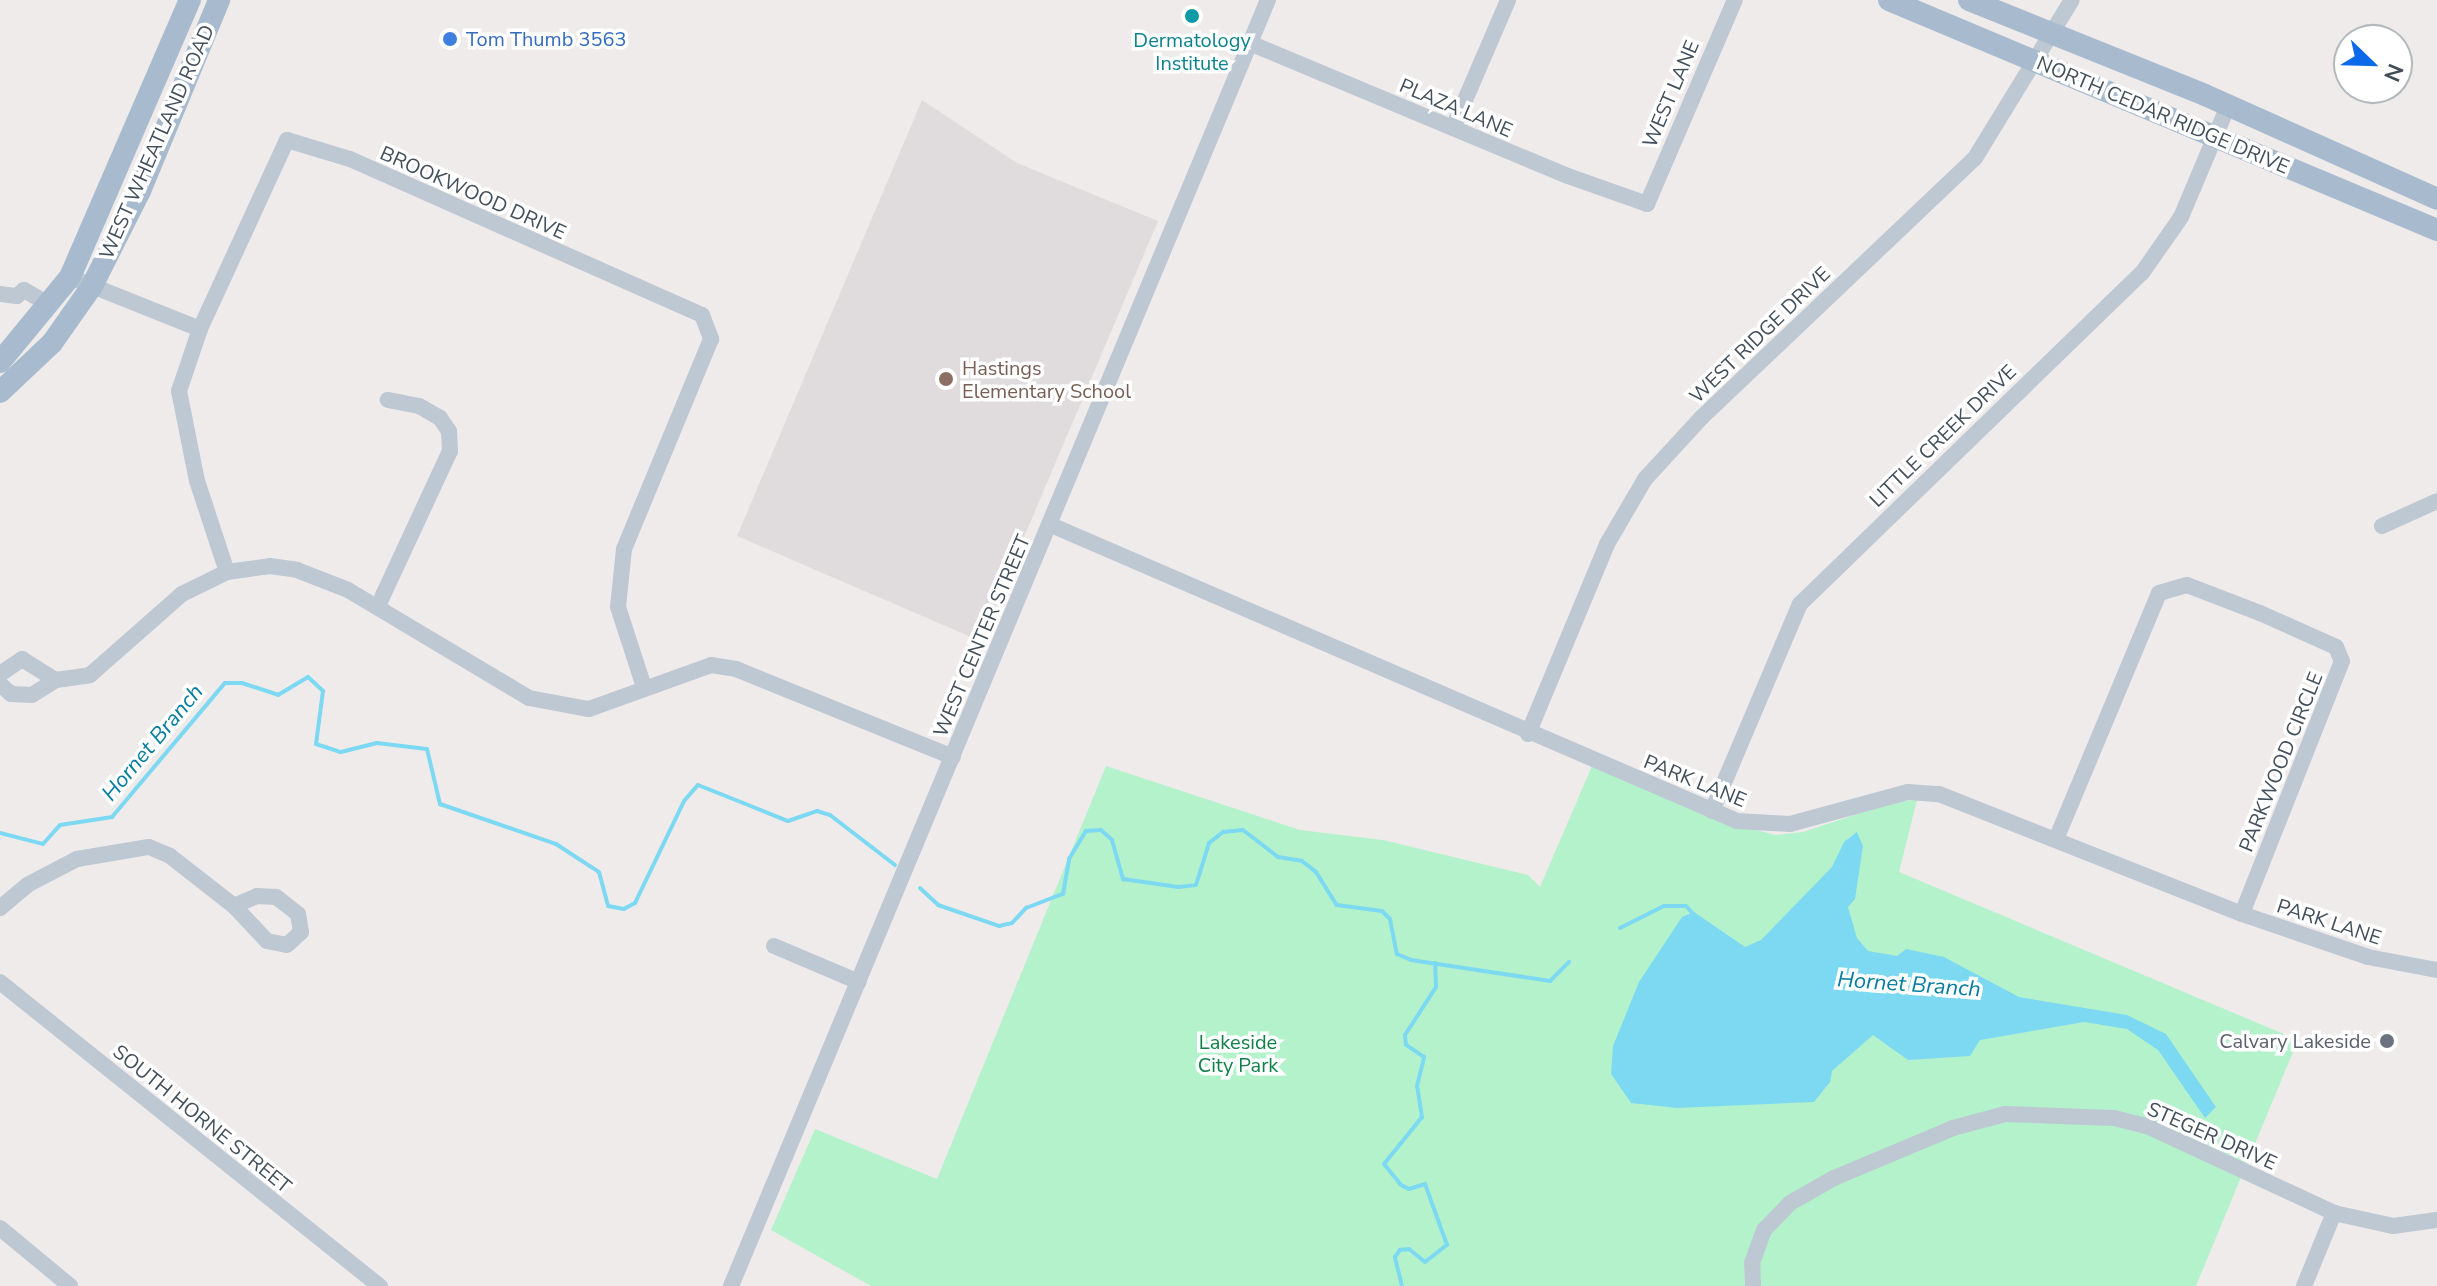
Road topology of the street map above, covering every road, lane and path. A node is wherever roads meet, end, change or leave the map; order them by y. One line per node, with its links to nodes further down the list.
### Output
1 (190, 0): 18 (main road, WEST WHEATLAND ROAD)
2 (219, 0): 19 (main road, WEST WHEATLAND ROAD)
3 (1268, 0): 10 (street, WEST CENTER STREET)
4 (1508, 0): 13 (street)
5 (1735, 0): 16 (street, WEST LANE)
6 (1889, 0): 11 (main road, NORTH CEDAR RIDGE DRIVE)
7 (1969, 0): 9 (main road, NORTH CEDAR RIDGE DRIVE)
8 (2072, 0): 9 (street, WEST RIDGE DRIVE)
9 (2052, 34): 11 (street, WEST RIDGE DRIVE); 12 (main road, NORTH CEDAR RIDGE DRIVE)
10 (1252, 44): 13 (street, PLAZA LANE); 27 (street, WEST CENTER STREET)
11 (2035, 61): 14 (main road, NORTH CEDAR RIDGE DRIVE); 35 (street, WEST RIDGE DRIVE)
12 (2228, 106): 14 (street, LITTLE CREEK DRIVE); 15 (main road, NORTH CEDAR RIDGE DRIVE)
13 (1453, 128): 16 (street, PLAZA LANE)
14 (2215, 136): 17 (main road, NORTH CEDAR RIDGE DRIVE); 37 (street, LITTLE CREEK DRIVE)
15 (2437, 199)
16 (1647, 204)
17 (2437, 230)
18 (70, 277): 19 (street); 21 (main road, WEST WHEATLAND ROAD)
19 (92, 286): 22 (street); 24 (main road, WEST WHEATLAND ROAD)
20 (0, 294): 21 (street)
21 (50, 305): 23 (main road, WEST WHEATLAND ROAD)
22 (200, 329): 29 (street, BROOKWOOD DRIVE); 34 (street, BROOKWOOD DRIVE)
23 (0, 362)
24 (0, 392)
25 (388, 400): 30 (street)
26 (2437, 501): 28 (street)
27 (1051, 525): 35 (street, PARK LANE); 36 (street, WEST CENTER STREET)
28 (2382, 526)
29 (227, 572): 30 (street); 32 (street)
30 (378, 606): 34 (street)
31 (0, 674): 32 (street)
32 (56, 680): 33 (street)
33 (0, 684)
34 (644, 687): 36 (street)
35 (1528, 734): 37 (street, PARK LANE)
36 (953, 757): 45 (street, WEST CENTER STREET)
37 (1712, 811): 38 (street, PARK LANE)
38 (2057, 837): 41 (street, PARK LANE); 41 (street, PARKWOOD CIRCLE)
39 (234, 906): 39 (street); 40 (street)
40 (0, 908)
41 (2242, 914): 43 (street, PARK LANE)
42 (774, 946): 45 (street)
43 (2437, 970)
44 (0, 982): 50 (street, SOUTH HORNE STREET)
45 (859, 982): 51 (street, WEST CENTER STREET)
46 (2334, 1213): 47 (street, STEGER DRIVE); 52 (street, STEGER DRIVE); 53 (street)
47 (2437, 1220)
48 (0, 1228): 49 (street)
49 (70, 1286)
50 (380, 1286)
51 (731, 1286)
52 (1753, 1286)
53 (2304, 1286)

